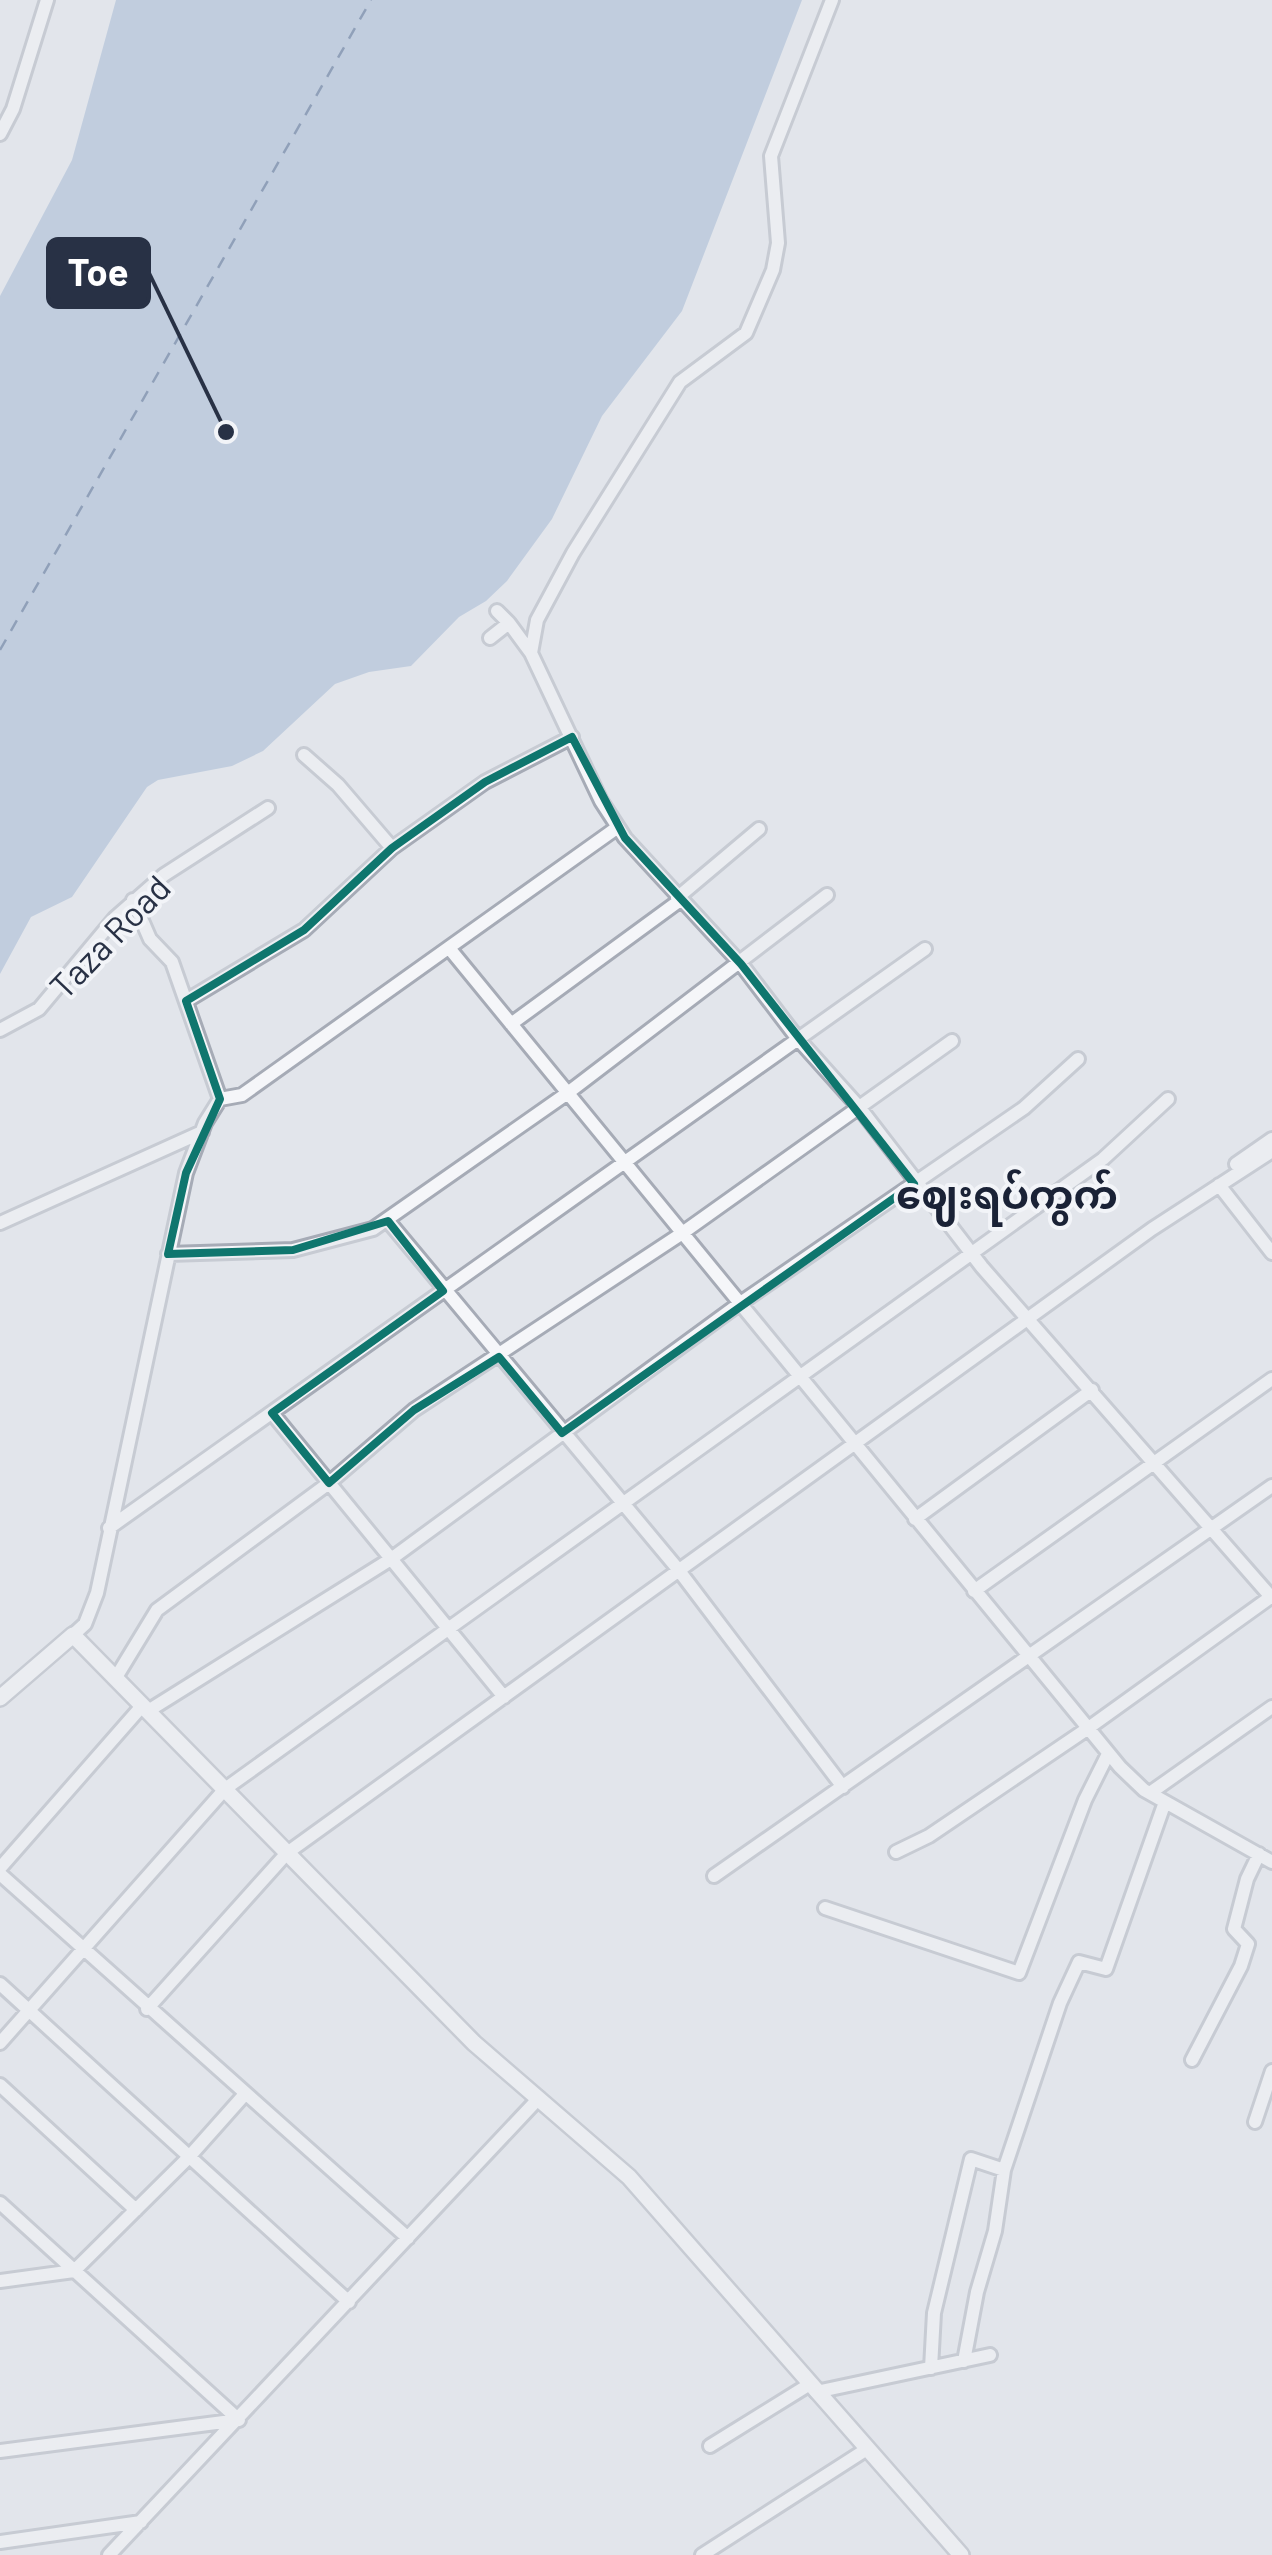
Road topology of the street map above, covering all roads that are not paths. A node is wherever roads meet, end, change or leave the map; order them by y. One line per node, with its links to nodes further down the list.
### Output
1 (47, 0): 3 (street)
2 (832, 0): 7 (street)
3 (0, 134)
4 (496, 611): 5 (street)
5 (509, 623): 6 (street); 7 (street)
6 (490, 638)
7 (531, 653): 8 (street)
8 (572, 737): 11 (street); 13 (street)
9 (304, 755): 13 (street)
10 (268, 808): 16 (street, Taza Road)
11 (618, 827): 15 (street); 17 (street)
12 (759, 829): 15 (street)
13 (392, 848): 20 (street)
14 (827, 896): 19 (street)
15 (678, 899): 19 (street); 21 (street)
16 (133, 900): 20 (street); 22 (street, Taza Road)
17 (449, 948): 21 (street); 27 (street)
18 (925, 949): 23 (street)
19 (741, 964): 23 (street); 26 (street)
20 (186, 1001): 27 (street)
21 (512, 1024): 26 (street)
22 (0, 1030)
23 (798, 1040): 29 (street); 33 (street)
24 (952, 1041): 29 (street)
25 (1078, 1059): 35 (street)
26 (569, 1092): 33 (street); 37 (street)
27 (220, 1099): 30 (street)
28 (1168, 1099): 40 (street)
29 (859, 1107): 35 (street); 39 (street)
30 (202, 1132): 38 (street); 42 (street)
31 (1272, 1140): 34 (street)
32 (1272, 1151): 34 (street)
33 (623, 1164): 39 (street); 43 (street)
34 (1233, 1176): 36 (street)
35 (914, 1184): 40 (street); 44 (street)
36 (1219, 1186): 41 (street); 45 (street)
37 (388, 1221): 42 (street); 43 (street)
38 (0, 1223)
39 (681, 1234): 44 (street); 46 (street)
40 (974, 1252): 45 (street); 47 (street)
41 (1272, 1253)
42 (168, 1254): 59 (street)
43 (443, 1291): 46 (street); 50 (street)
44 (739, 1304): 47 (street); 51 (street)
45 (1028, 1319): 49 (street); 52 (street)
46 (500, 1357): 51 (street); 54 (street)
47 (798, 1374): 52 (street); 56 (street)
48 (1272, 1380): 53 (street)
49 (1092, 1390): 53 (street); 57 (street)
50 (272, 1412): 54 (street); 59 (street)
51 (562, 1434): 56 (street); 60 (street)
52 (856, 1446): 57 (street); 61 (street)
53 (1155, 1463): 58 (street); 62 (street)
54 (330, 1483): 60 (street); 67 (street)
55 (1272, 1486): 58 (street)
56 (620, 1502): 61 (street); 64 (street)
57 (915, 1519): 62 (street)
58 (1210, 1526): 63 (street); 66 (street)
59 (109, 1528): 65 (street)
60 (391, 1559): 64 (street); 70 (street)
61 (677, 1568): 68 (street); 74 (street)
62 (974, 1591): 66 (street)
63 (1272, 1597): 72 (street)
64 (447, 1628): 68 (street); 75 (street)
65 (73, 1634): 67 (street); 69 (street)
66 (1027, 1656): 72 (street); 74 (street)
67 (115, 1679): 70 (street)
68 (504, 1696): 79 (street)
69 (0, 1698)
70 (145, 1708): 75 (street); 81 (street)
71 (1272, 1708): 76 (street)
72 (1087, 1728): 73 (street); 78 (street)
73 (1108, 1754): 76 (street); 83 (street)
74 (844, 1787): 82 (street)
75 (226, 1789): 79 (street); 84 (street)
76 (1150, 1794): 77 (street)
77 (1165, 1802): 80 (street); 96 (street)
78 (896, 1852)
79 (287, 1853): 87 (street); 93 (street)
80 (1266, 1858): 89 (street)
81 (0, 1871): 84 (street)
82 (714, 1876)
83 (825, 1908)
84 (84, 1952): 86 (street); 87 (street)
85 (0, 1984): 86 (street)
86 (28, 2008): 88 (street); 95 (street)
87 (147, 2009): 92 (street)
88 (0, 2043)
89 (1192, 2060)
90 (1272, 2072): 94 (street)
91 (0, 2085): 98 (street)
92 (244, 2094): 95 (street); 99 (street)
93 (539, 2098): 99 (street); 106 (street)
94 (1255, 2122)
95 (189, 2157): 98 (street); 102 (street)
96 (1004, 2170): 104 (street); 105 (street)
97 (0, 2203): 100 (street)
98 (136, 2210): 100 (street)
99 (408, 2238): 102 (street)
100 (74, 2270): 101 (street); 107 (street)
101 (0, 2281)
102 (349, 2302): 107 (street)
103 (990, 2356): 104 (street)
104 (964, 2361): 105 (street)
105 (931, 2368): 106 (street)
106 (813, 2388): 108 (street); 109 (street)
107 (238, 2420): 110 (street); 111 (street)
108 (710, 2446)
109 (867, 2449): 113 (street); 115 (street)
110 (0, 2451)
111 (141, 2522): 112 (street); 114 (street)
112 (0, 2542)
113 (953, 2552)
114 (109, 2555)
115 (702, 2555)

